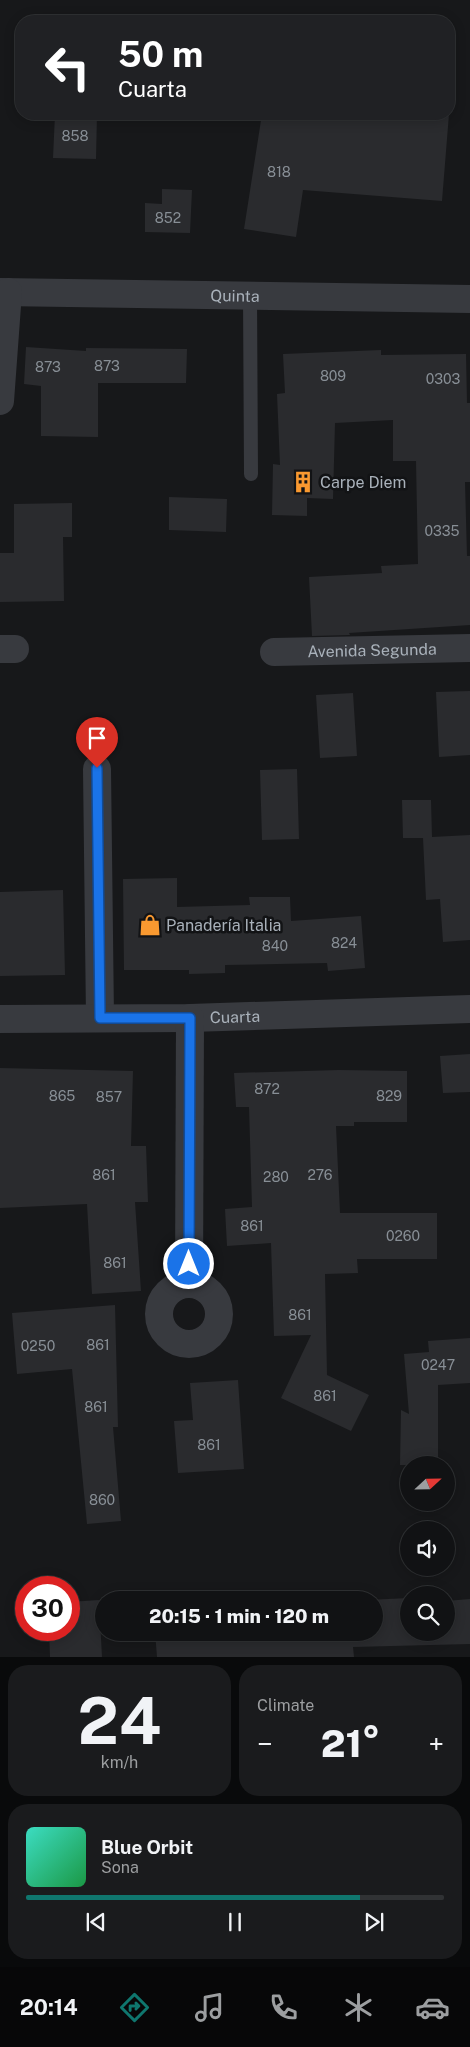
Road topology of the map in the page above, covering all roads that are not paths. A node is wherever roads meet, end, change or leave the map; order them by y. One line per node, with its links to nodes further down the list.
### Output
1 (4, 292): 2 (street, Quinta); 4 (street)
2 (250, 295): 3 (street, Quinta); 5 (lane)
3 (470, 299)
4 (0, 401)
5 (250, 474)
6 (470, 648): 7 (street, Avenida Segunda)
7 (274, 652)
8 (97, 768): 10 (street)
9 (470, 1009): 11 (street, Cuarta)
10 (100, 1018): 11 (street, Cuarta); 12 (street, Cuarta)
11 (190, 1018): 13 (street)
12 (0, 1019)
13 (189, 1284)

